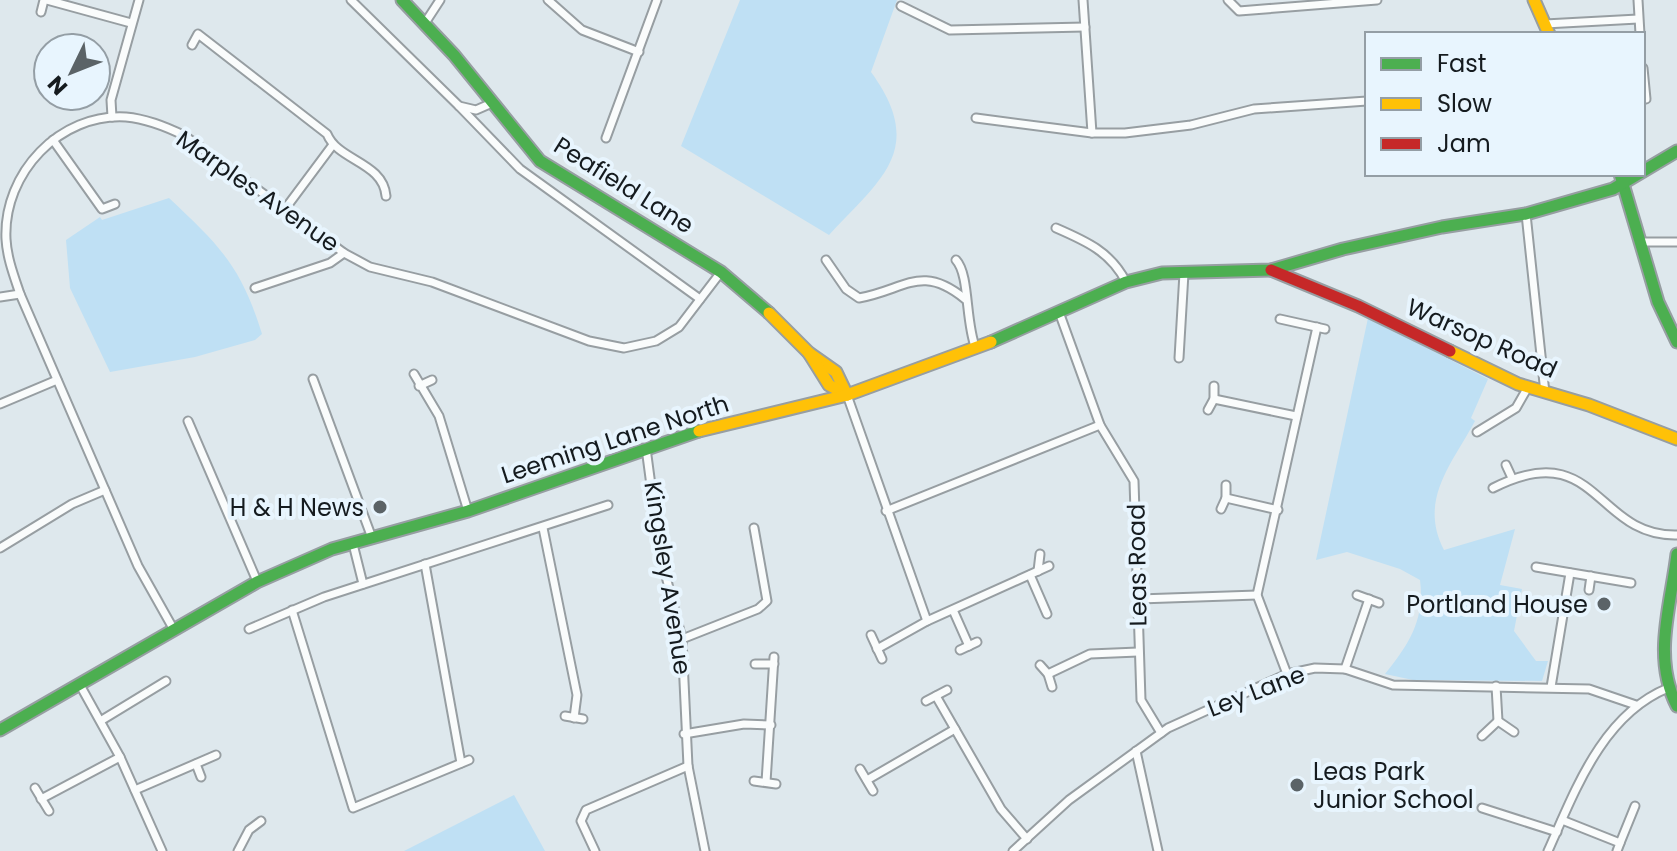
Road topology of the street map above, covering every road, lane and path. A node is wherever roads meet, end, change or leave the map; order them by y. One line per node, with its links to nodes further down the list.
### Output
1 (46, 0): 14 (street); 16 (street)
2 (139, 0): 16 (street)
3 (351, 0): 27 (street)
4 (402, 0): 17 (main road, Peafield Lane)
5 (440, 0): 17 (street)
6 (548, 0): 22 (street)
7 (657, 0): 22 (street)
8 (1083, 0): 18 (street)
9 (1228, 0): 10 (street)
10 (1377, 0)
11 (1534, 0): 19 (main road)
12 (1638, 0): 15 (street)
13 (901, 6): 18 (street)
14 (41, 12)
15 (1638, 19): 19 (street); 20 (street)
16 (131, 23): 28 (street)
17 (425, 23): 26 (main road, Peafield Lane)
18 (1085, 27): 30 (street)
19 (1547, 29)
20 (1640, 32)
21 (192, 45): 33 (street)
22 (639, 52): 31 (street)
23 (1645, 89): 24 (street)
24 (1646, 99)
25 (1365, 101): 30 (street)
26 (492, 103): 27 (street); 48 (main road, Peafield Lane)
27 (459, 106): 54 (street)
28 (112, 117): 32 (street, Marples Avenue); 39 (street, Marples Avenue)
29 (976, 118): 30 (street)
30 (1092, 133)
31 (606, 138)
32 (53, 140): 38 (street); 52 (street, Marples Avenue)
33 (332, 146): 37 (street); 39 (street)
34 (1677, 151): 35 (main road)
35 (1645, 167)
36 (1622, 179): 40 (main road); 42 (main road)
37 (386, 196)
38 (115, 204)
39 (285, 209): 44 (street, Marples Avenue)
40 (1526, 214): 47 (main road); 68 (street)
41 (1056, 228): 50 (street)
42 (1641, 242): 43 (street); 58 (main road)
43 (1677, 242)
44 (344, 253): 51 (street); 54 (street, Marples Avenue)
45 (826, 260): 55 (street)
46 (956, 260): 55 (street)
47 (1271, 270): 49 (main road, Leeming Lane North); 67 (main road, Warsop Road)
48 (721, 272): 54 (street, Marples Avenue); 69 (main road, Peafield Lane)
49 (1184, 273): 50 (main road, Leeming Lane North); 60 (street)
50 (1126, 282): 56 (main road, Leeming Lane North)
51 (255, 288)
52 (20, 294): 53 (street); 63 (street, Marples Avenue)
53 (0, 297)
54 (700, 299)
55 (965, 299): 59 (street)
56 (1059, 312): 59 (main road, Leeming Lane North); 75 (street, Leas Road)
57 (1280, 319): 73 (street)
58 (1677, 342)
59 (976, 349): 69 (main road, Leeming Lane North)
60 (1179, 358)
61 (414, 374): 65 (street)
62 (313, 379): 94 (street)
63 (57, 380): 71 (street); 83 (street, Marples Avenue)
64 (432, 380): 65 (street)
65 (419, 386): 88 (street)
66 (1214, 386): 70 (street)
67 (1528, 387): 68 (main road, Warsop Road); 76 (street)
68 (1545, 393): 77 (main road, Warsop Road)
69 (847, 395): 78 (main road, Leeming Lane North); 89 (street)
70 (1214, 399): 72 (street); 73 (street)
71 (0, 404)
72 (1208, 410)
73 (1296, 416): 87 (street)
74 (188, 421): 107 (street)
75 (1100, 425): 89 (street); 113 (street, Leas Road)
76 (1477, 432)
77 (1677, 439)
78 (646, 448): 88 (main road, Leeming Lane North); 123 (street, Kingsley Avenue)
79 (1506, 465): 80 (street)
80 (1512, 478): 82 (street); 93 (street)
81 (1226, 485): 84 (street)
82 (1493, 488)
83 (105, 490): 97 (street); 121 (street, Marples Avenue)
84 (1226, 498): 86 (street); 87 (street)
85 (608, 505): 90 (street)
86 (1221, 509)
87 (1278, 510): 111 (street)
88 (468, 511): 94 (main road, Leeming Lane North)
89 (886, 511): 119 (street)
90 (543, 528): 100 (street); 146 (street)
91 (754, 528): 95 (street)
92 (768, 535): 95 (street)
93 (1677, 535)
94 (372, 538): 96 (main road, Leeming Lane North)
95 (756, 539): 123 (street)
96 (353, 543): 107 (main road, Leeming Lane North); 109 (street)
97 (0, 548)
98 (1040, 554): 103 (street)
99 (1677, 554): 105 (main road)
100 (425, 564): 109 (street); 116 (street)
101 (1049, 566): 103 (street)
102 (1536, 567): 104 (street)
103 (1034, 573): 117 (street); 118 (street)
104 (1570, 573): 106 (street); 137 (street)
105 (1676, 575): 139 (main road)
106 (1591, 576): 108 (street); 110 (street)
107 (257, 582): 121 (main road, Leeming Lane North)
108 (1631, 583)
109 (363, 584): 116 (street)
110 (1589, 590)
111 (1257, 595): 113 (street); 132 (street)
112 (1357, 595): 114 (street)
113 (1139, 599): 126 (street, Leas Road)
114 (1369, 599): 115 (street); 130 (street)
115 (1379, 603)
116 (292, 610): 120 (street)
117 (953, 610): 119 (street); 125 (street)
118 (1047, 614)
119 (927, 621): 124 (street)
120 (249, 629)
121 (174, 630): 134 (main road, Leeming Lane North)
122 (871, 635): 124 (street)
123 (682, 639): 154 (street, Kingsley Avenue)
124 (877, 649): 127 (street)
125 (960, 650)
126 (1138, 652): 131 (street); 153 (street, Leas Road)
127 (882, 659)
128 (755, 664): 149 (street)
129 (1040, 665): 131 (street)
130 (1345, 669): 132 (street, Ley Lane); 135 (street, Ley Lane)
131 (1048, 674): 136 (street)
132 (1287, 674): 153 (street, Ley Lane)
133 (166, 681): 138 (street)
134 (80, 685): 147 (street); 151 (main road, Leeming Lane North)
135 (1496, 686): 137 (street, Ley Lane); 148 (street)
136 (1052, 687)
137 (1551, 687): 144 (street, Ley Lane)
138 (156, 688): 142 (street); 147 (street)
139 (1668, 688): 144 (street); 145 (main road)
140 (947, 690): 141 (street)
141 (936, 696): 143 (street); 150 (street)
142 (162, 698)
143 (926, 701)
144 (1636, 705): 174 (street)
145 (1677, 706)
146 (565, 716)
147 (102, 720): 158 (street)
148 (1498, 721): 152 (street); 155 (street)
149 (771, 725): 154 (street); 165 (street)
150 (955, 729): 163 (street); 177 (street)
151 (0, 730)
152 (1514, 732)
153 (1161, 733): 156 (street, Ley Lane)
154 (684, 734): 160 (street, Kingsley Avenue)
155 (1482, 736)
156 (1136, 751): 177 (street, Ley Lane); 184 (street)
157 (216, 755): 159 (street)
158 (120, 757): 168 (street); 170 (street)
159 (196, 764): 162 (street); 168 (street)
160 (688, 766): 181 (street); 182 (street, Kingsley Avenue)
161 (860, 769): 163 (street)
162 (201, 777)
163 (867, 780): 169 (street)
164 (754, 781): 165 (street)
165 (766, 782): 166 (street)
166 (776, 784)
167 (35, 788): 170 (street)
168 (135, 790): 179 (street)
169 (873, 791)
170 (41, 799): 173 (street)
171 (1635, 806): 178 (street)
172 (1482, 808): 176 (street)
173 (49, 811)
174 (1562, 820): 176 (street); 178 (street)
175 (261, 821): 180 (street)
176 (1557, 832): 185 (street)
177 (1027, 839): 183 (street, Ley Lane)
178 (1619, 847)
179 (162, 851)
180 (238, 851)
181 (595, 851)
182 (705, 851)
183 (1013, 851)
184 (1158, 851)
185 (1548, 851)

